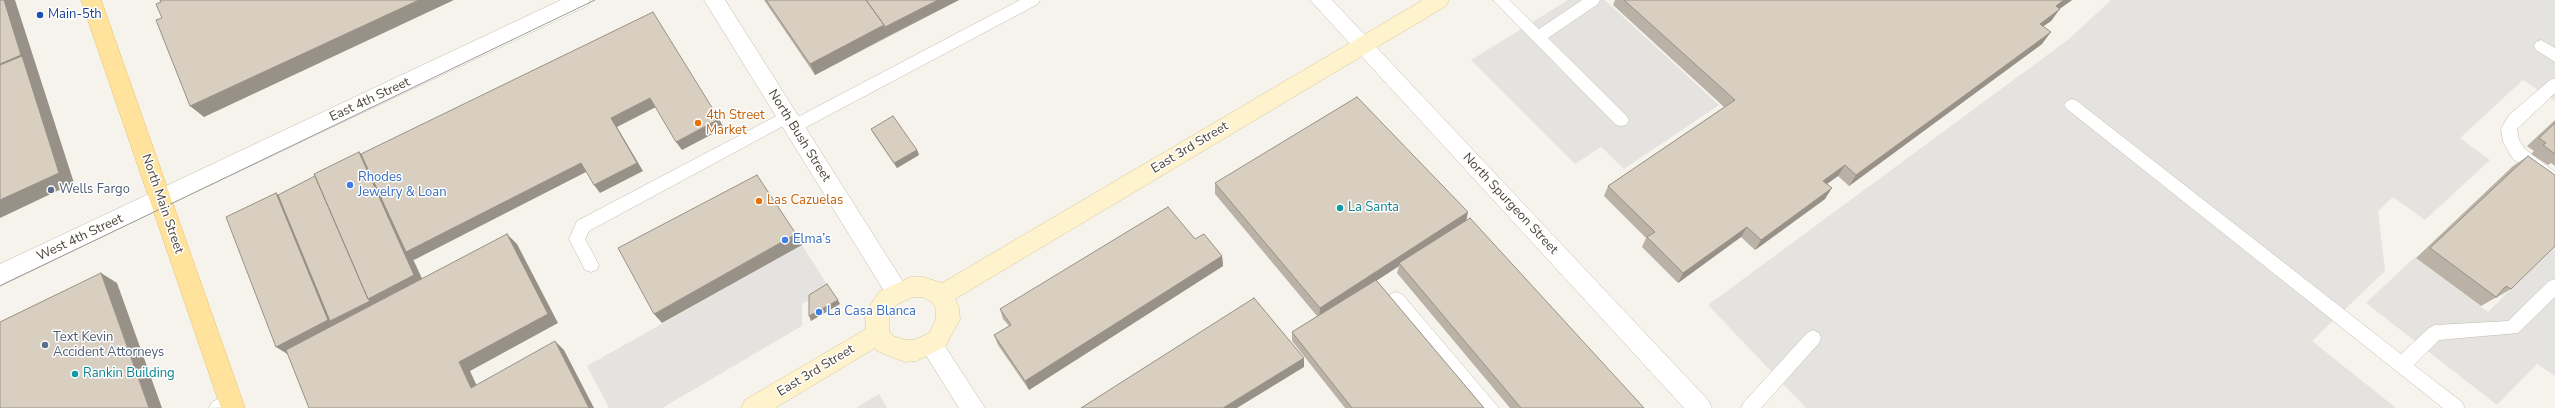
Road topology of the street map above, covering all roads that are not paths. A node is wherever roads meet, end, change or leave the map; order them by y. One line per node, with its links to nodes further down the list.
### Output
1 (91, 0): 18 (main road, North Main Street)
2 (580, 0): 18 (street, East 4th Street)
3 (714, 0): 16 (street, North Bush Street)
4 (1033, 0): 16 (lane)
5 (1320, 0): 10 (street, North Spurgeon Street)
6 (1439, 0): 10 (street, East 3rd Street)
7 (1500, 0): 9 (lane)
8 (1593, 0): 9 (lane)
9 (1538, 37): 15 (lane)
10 (1363, 46): 23 (street, East 3rd Street); 33 (street, North Spurgeon Street)
11 (2541, 46): 12 (lane)
12 (2555, 56)
13 (2555, 84): 17 (lane)
14 (2072, 105): 28 (lane)
15 (1621, 120)
16 (790, 122): 19 (lane); 22 (street, North Bush Street)
17 (2555, 181)
18 (160, 200): 20 (street, West 4th Street); 29 (main road, North Main Street)
19 (591, 265)
20 (0, 276)
21 (2555, 286): 28 (lane)
22 (897, 292): 23 (street); 25 (street)
23 (941, 296): 27 (street)
24 (1396, 299): 32 (lane)
25 (878, 334): 27 (street); 30 (street, East 3rd Street)
26 (1813, 338): 34 (lane)
27 (930, 344): 31 (street)
28 (2402, 365): 35 (lane)
29 (227, 406)
30 (753, 408)
31 (973, 408)
32 (1490, 408)
33 (1700, 408)
34 (1750, 408)
35 (2456, 408)

